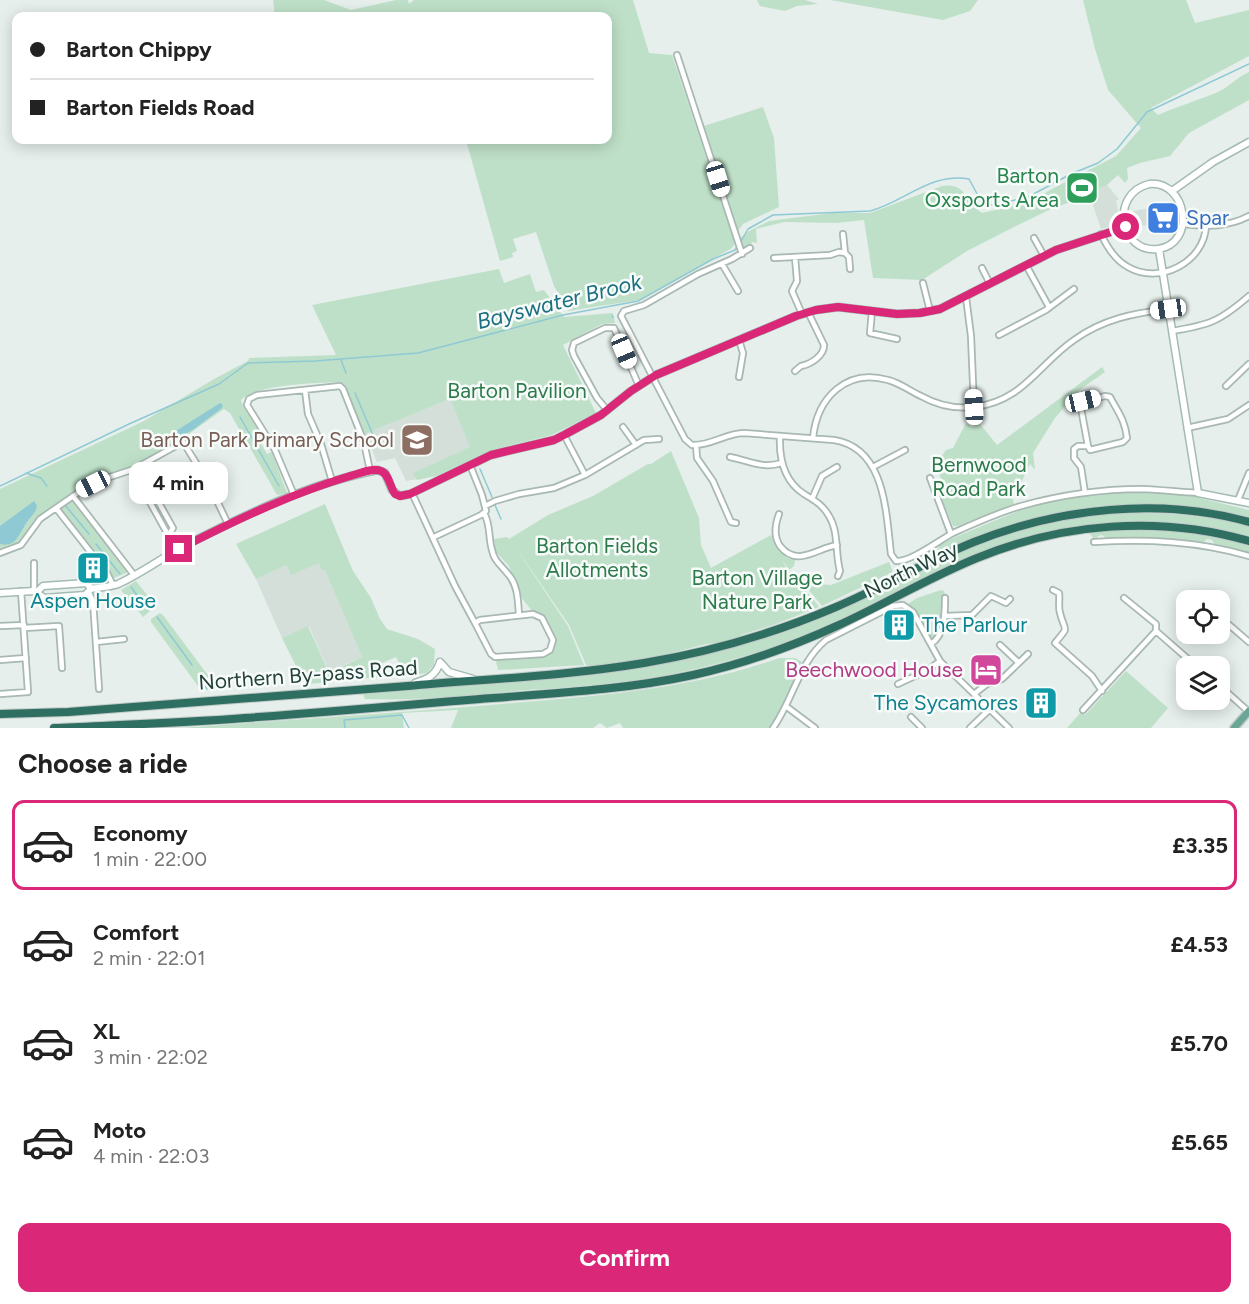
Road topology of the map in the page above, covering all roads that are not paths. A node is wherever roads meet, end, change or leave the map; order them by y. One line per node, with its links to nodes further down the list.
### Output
1 (677, 55): 13 (street)
2 (1249, 142): 3 (street)
3 (1172, 191): 5 (street); 7 (street)
4 (1249, 216): 6 (street)
5 (1183, 224): 6 (street); 12 (street)
6 (1206, 226): 22 (street)
7 (1126, 227): 9 (street); 12 (street)
8 (843, 234): 14 (street)
9 (1101, 234): 15 (street); 22 (street)
10 (1034, 238): 15 (street)
11 (750, 248): 13 (street)
12 (1159, 249): 22 (street)
13 (741, 251): 18 (street)
14 (845, 253): 16 (street); 21 (street)
15 (1044, 256): 19 (street)
16 (795, 257): 17 (street); 33 (street)
17 (774, 258)
18 (722, 264): 25 (street); 41 (street)
19 (1026, 265): 24 (street); 29 (street)
20 (982, 268): 24 (street)
21 (850, 269)
22 (1163, 273): 30 (street)
23 (923, 283): 32 (street)
24 (990, 284): 28 (street)
25 (738, 288)
26 (1074, 289): 29 (street)
27 (1249, 296): 34 (street)
28 (966, 297): 32 (street); 46 (street)
29 (1049, 307): 35 (street)
30 (1168, 309): 34 (street); 46 (street)
31 (872, 311): 32 (street); 33 (street); 36 (street)
32 (930, 311)
33 (805, 313): 37 (street); 39 (street)
34 (1172, 331): 49 (street)
35 (999, 335)
36 (897, 339)
37 (739, 340): 40 (street); 41 (street)
38 (1249, 364): 43 (street)
39 (795, 371)
40 (739, 377)
41 (652, 378): 42 (street); 55 (street)
42 (639, 386): 47 (street); 47 (street)
43 (1226, 386)
44 (305, 390): 64 (street); 68 (street); 72 (street)
45 (1249, 405): 49 (street)
46 (974, 407): 52 (street)
47 (607, 410): 50 (street)
48 (623, 427): 54 (street)
49 (1187, 428): 71 (street)
50 (564, 435): 60 (street); 66 (street)
51 (780, 435): 52 (street); 55 (street); 59 (street)
52 (813, 438): 62 (street)
53 (659, 440): 54 (street)
54 (636, 445): 66 (street)
55 (696, 446): 85 (street)
56 (1088, 446): 56 (street); 70 (street)
57 (905, 450): 62 (street)
58 (730, 457): 59 (street)
59 (782, 463): 75 (street)
60 (470, 465): 69 (street); 79 (street)
61 (837, 467): 75 (street)
62 (873, 467): 86 (street, North Way)
63 (135, 469): 73 (street); 74 (street); 91 (street)
64 (370, 471): 68 (street); 69 (street)
65 (1249, 473): 76 (street)
66 (585, 475): 79 (street)
67 (930, 478): 86 (street)
68 (332, 482): 72 (street)
69 (412, 493): 87 (street)
70 (1085, 493): 71 (street, North Way); 86 (street, North Way)
71 (1198, 493): 76 (street, North Way)
72 (294, 495): 84 (street)
73 (73, 496): 80 (street); 95 (street)
74 (209, 499)
75 (813, 499): 90 (street)
76 (1238, 500): 78 (street, North Way)
77 (218, 503): 84 (street)
78 (1249, 503)
79 (485, 506): 81 (street)
80 (57, 508): 92 (street); 98 (street)
81 (484, 513): 87 (street); 108 (street)
82 (779, 514): 90 (street)
83 (1249, 522): 126 (highway, North Way)
84 (228, 524): 91 (street)
85 (732, 524)
86 (951, 534)
87 (434, 537): 110 (street)
88 (1249, 541): 132 (highway, North Way)
89 (1094, 542): 93 (street)
90 (837, 544): 96 (street)
91 (179, 549): 95 (street)
92 (0, 553)
93 (1249, 556)
94 (34, 563): 102 (street)
95 (135, 574): 97 (street); 98 (street)
96 (838, 576)
97 (140, 580)
98 (115, 585): 101 (street); 103 (street)
99 (1053, 590): 133 (street)
100 (21, 591): 102 (street); 104 (street); 112 (street)
101 (90, 591): 102 (street); 102 (street); 116 (street)
102 (36, 592)
103 (120, 592)
104 (0, 593)
105 (945, 598): 109 (street)
106 (1124, 598): 114 (street)
107 (1010, 599): 109 (street)
108 (519, 615): 110 (street); 110 (street)
109 (945, 616): 118 (street)
110 (475, 623)
111 (0, 626): 112 (street)
112 (24, 626): 122 (street); 127 (street)
113 (1230, 626): 117 (street)
114 (1156, 632): 121 (street); 133 (street)
115 (124, 639): 116 (street)
116 (96, 642): 131 (street)
117 (1249, 642)
118 (931, 644): 124 (street); 137 (street)
119 (1000, 645): 125 (street)
120 (1028, 654): 125 (street)
121 (1184, 656)
122 (26, 658): 123 (street); 134 (street)
123 (0, 660)
124 (940, 661): 129 (street); 135 (street)
125 (1018, 662): 135 (street)
126 (618, 666): 128 (highway, Northern By-pass Road)
127 (62, 668)
128 (478, 680): 130 (highway, Northern By-pass Road); 130 (street)
129 (898, 684)
130 (408, 686): 141 (highway, Northern By-pass Road)
131 (99, 689)
132 (595, 689): 143 (highway, Northern By-pass Road)
133 (1102, 691): 139 (street)
134 (0, 694)
135 (974, 694): 138 (street)
136 (1230, 695): 140 (street)
137 (787, 707): 144 (street); 145 (street)
138 (990, 710): 147 (street); 148 (street)
139 (1083, 711)
140 (1249, 711): 149 (main road)
141 (0, 714)
142 (911, 717): 146 (street)
143 (54, 728)
144 (773, 728)
145 (815, 728)
146 (922, 728)
147 (970, 728)
148 (1009, 728)
149 (1234, 728)

